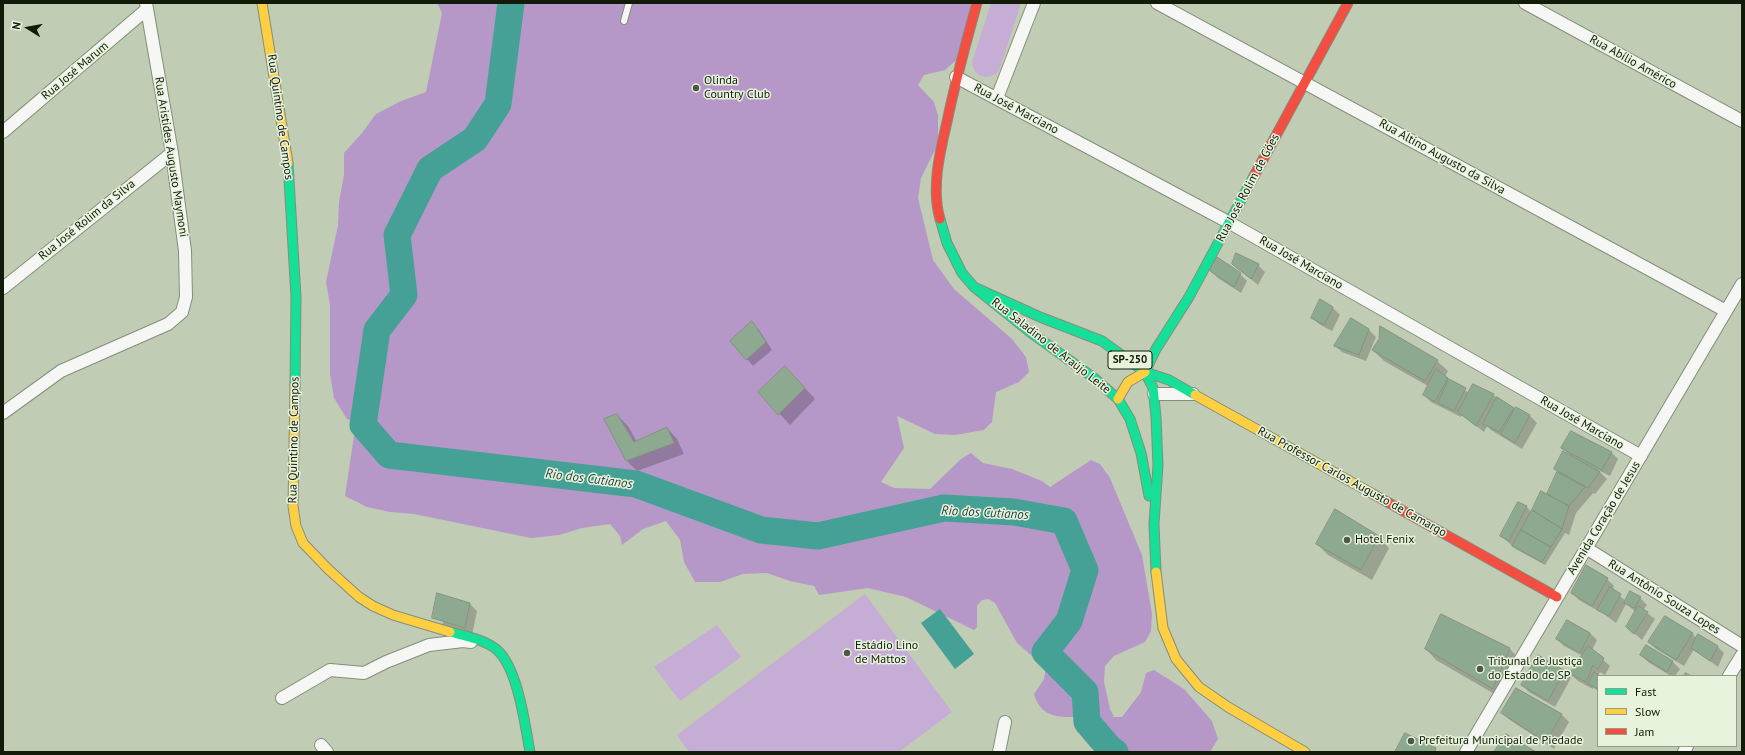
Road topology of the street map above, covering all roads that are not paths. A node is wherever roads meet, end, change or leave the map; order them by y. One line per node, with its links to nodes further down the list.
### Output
1 (262, 3): 33 (main road, Rua Quintino de Campos)
2 (629, 3): 9 (lane)
3 (977, 3): 10 (main road, Rua Saladino de Araújo Leite / SP-250)
4 (1034, 3): 12 (street)
5 (1158, 3): 11 (street, Rua Altino Augusto da Silva)
6 (1348, 3): 11 (main road, Rua José Rolim de Góes)
7 (1525, 3): 13 (street, Rua Abílio Américo)
8 (147, 6): 14 (street, Rua José Marum); 15 (street, Rua Aristides Augusto Maymoni)
9 (624, 21)
10 (956, 77): 12 (street, Rua José Marciano); 18 (main road, Rua Saladino de Araújo Leite / SP-250)
11 (1304, 81): 16 (main road, Rua José Rolim de Góes); 20 (street, Rua Altino Augusto da Silva)
12 (997, 98): 16 (street, Rua José Marciano)
13 (1742, 121)
14 (3, 132)
15 (172, 152): 19 (street, Rua José Rolim da Silva); 28 (street, Rua Aristides Augusto Maymoni)
16 (1230, 223): 21 (main road, Rua José Rolim de Góes); 29 (street, Rua José Marciano)
17 (1742, 284): 20 (street, Avenida Coração de Jesus)
18 (974, 287): 21 (main road, Rua Saladino de Araújo Leite / SP-250); 24 (main road, Rua Saladino de Araújo Leite / SP-250)
19 (3, 288)
20 (1726, 311): 29 (street, Avenida Coração de Jesus)
21 (1145, 372): 22 (main road, Rua Saladino de Araújo Leite / SP-250); 23 (main road, Rua Professor Carlos Augusto de Camargo); 24 (main road)
22 (1154, 394): 23 (street); 25 (main road); 30 (main road, Rua Saladino de Araújo Leite / SP-250)
23 (1194, 394): 32 (main road, Rua Professor Carlos Augusto de Camargo)
24 (1118, 399): 26 (main road, Rua Saladino de Araújo Leite / SP-250)
25 (1146, 404)
26 (1124, 407): 27 (main road); 30 (main road, Rua Saladino de Araújo Leite / SP-250)
27 (1133, 408)
28 (3, 413)
29 (1641, 456): 31 (street, Avenida Coração de Jesus)
30 (1154, 524): 41 (main road, Rua Saladino de Araújo Leite / SP-250)
31 (1586, 548): 32 (street, Avenida Coração de Jesus); 34 (street, Rua Antônio Souza Lopes)
32 (1558, 597): 42 (street, Avenida Coração de Jesus)
33 (486, 643): 37 (street); 39 (main road, Rua Quintino de Campos)
34 (1742, 646)
35 (1742, 655): 36 (street)
36 (1730, 675)
37 (282, 698)
38 (1005, 722): 40 (street)
39 (530, 752)
40 (999, 752)
41 (1305, 752)
42 (1466, 752)

